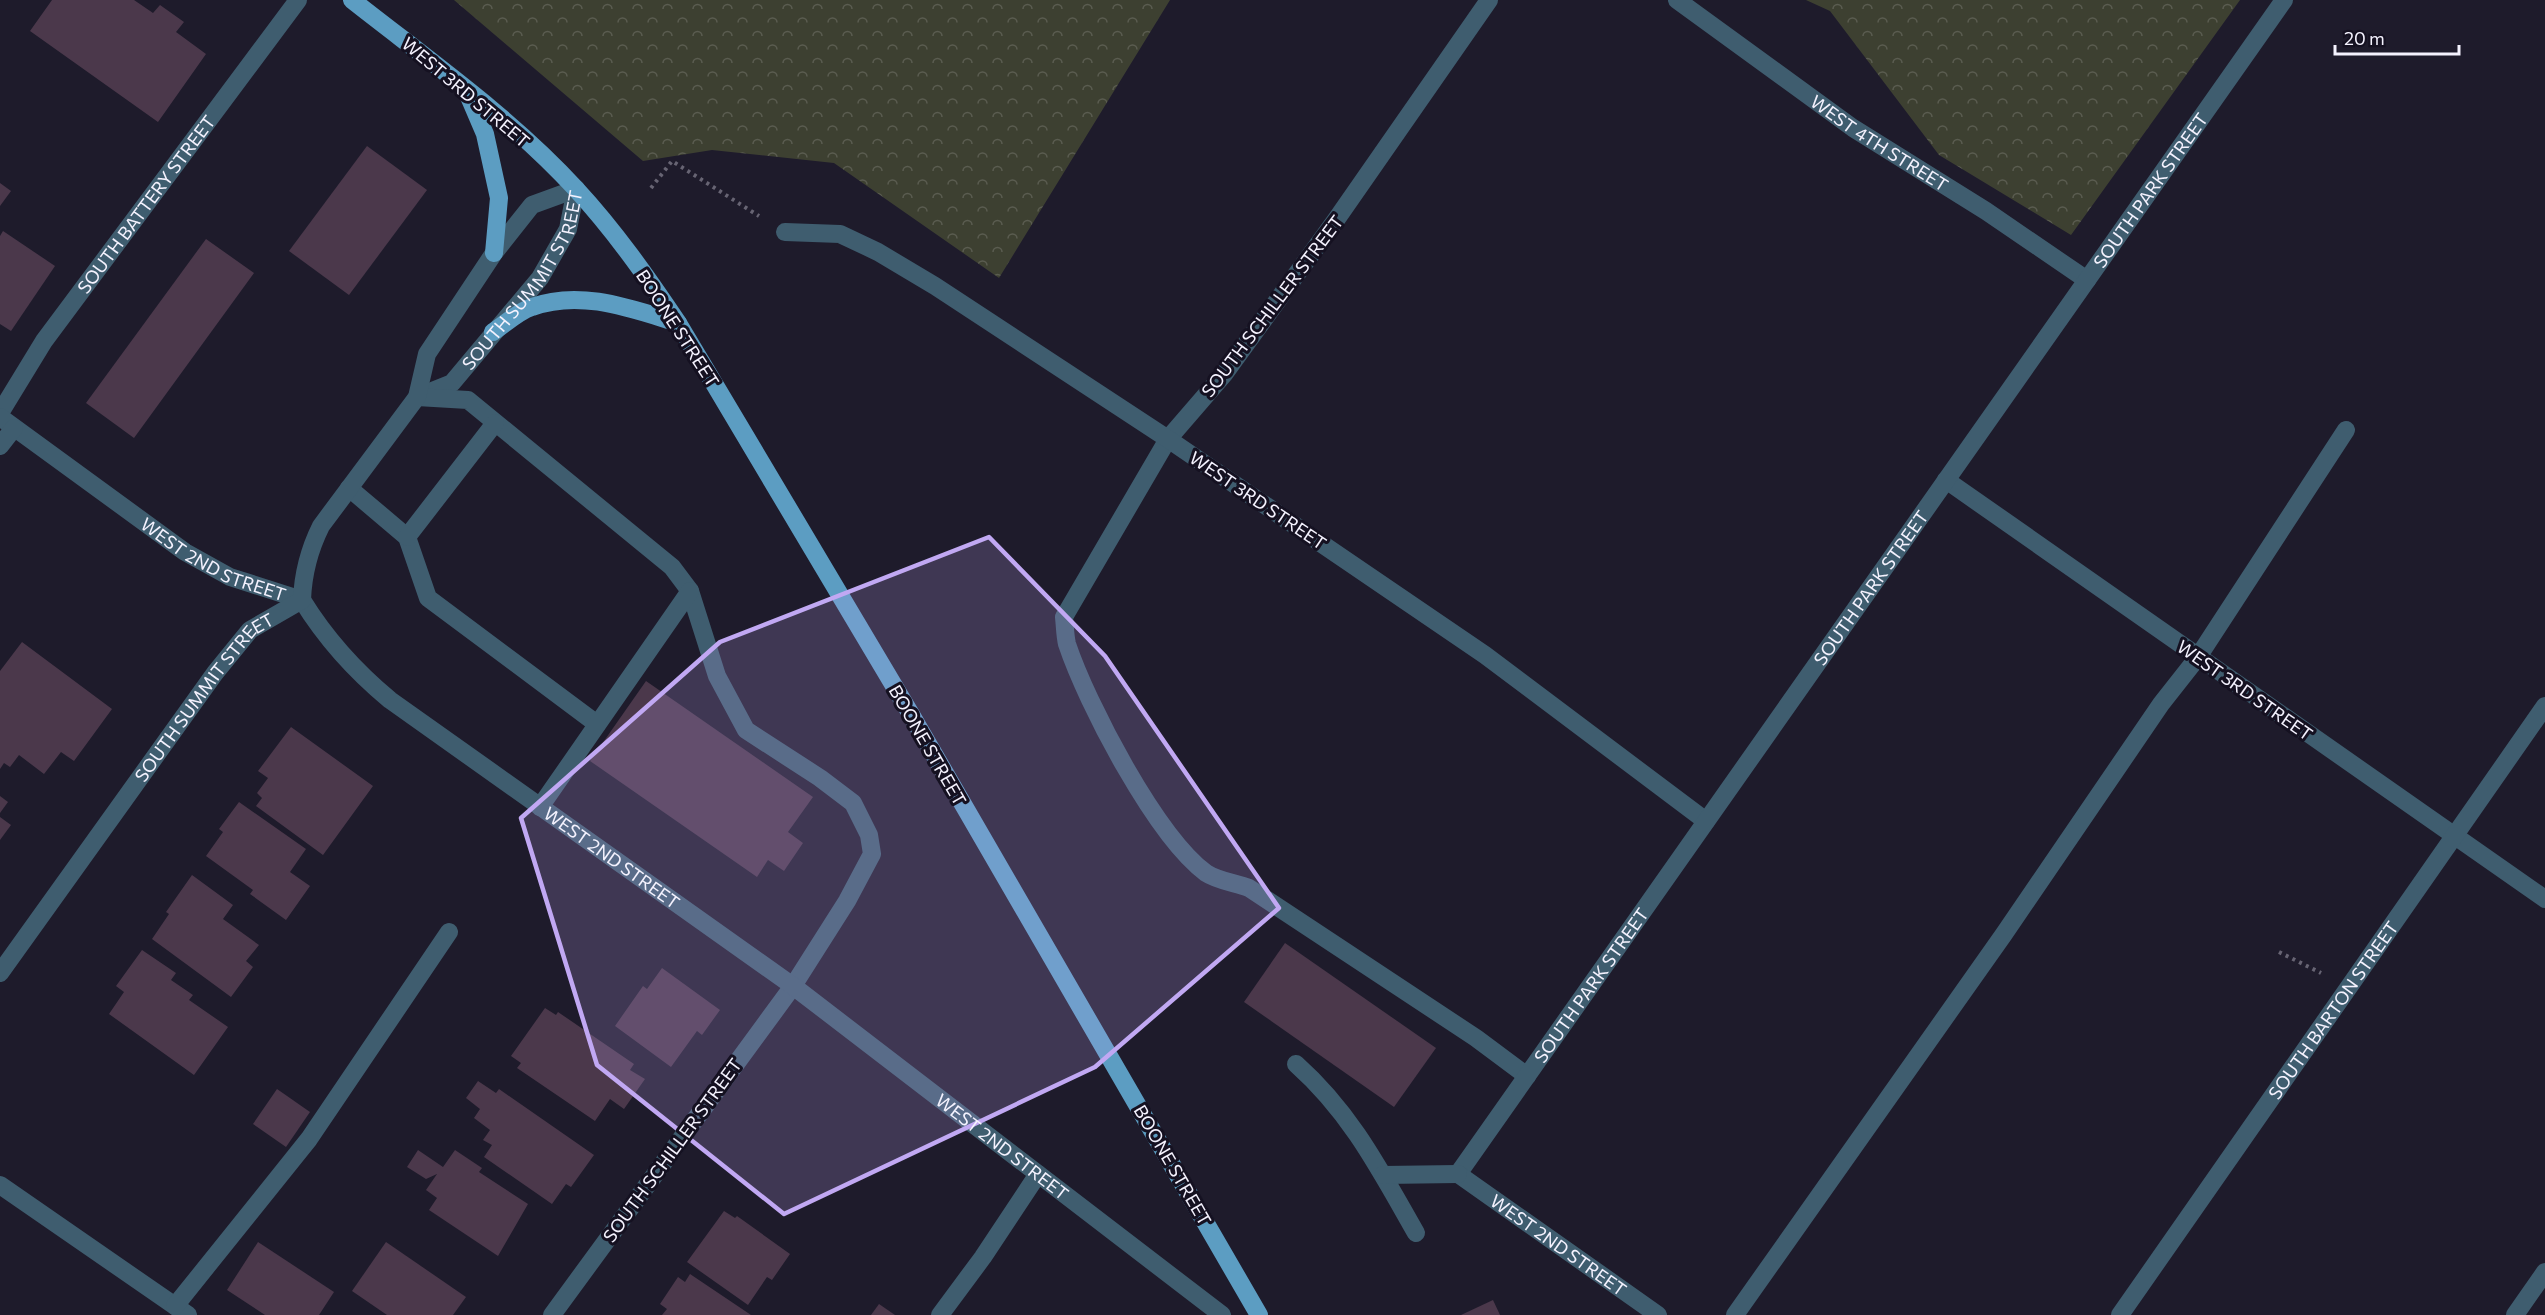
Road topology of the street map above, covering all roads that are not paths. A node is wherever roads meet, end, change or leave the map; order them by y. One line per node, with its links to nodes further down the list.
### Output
1 (298, 0): 14 (street, SOUTH BATTERY STREET)
2 (352, 0): 6 (main road, WEST 3RD STREET)
3 (1489, 0): 17 (street, SOUTH SCHILLER STREET)
4 (1677, 0): 10 (street, WEST 4TH STREET)
5 (2284, 0): 10 (street, SOUTH PARK STREET)
6 (466, 90): 7 (main road, WEST 3RD STREET); 9 (main road)
7 (576, 189): 9 (street, SOUTH SUMMIT STREET); 11 (main road, BOONE STREET); 12 (street, SOUTH SUMMIT STREET)
8 (785, 232): 17 (street, WEST 3RD STREET)
9 (494, 253): 13 (street, SOUTH SUMMIT STREET)
10 (2087, 280): 19 (street, SOUTH PARK STREET)
11 (678, 323): 12 (main road); 46 (main road, BOONE STREET)
12 (493, 332): 13 (street, SOUTH SUMMIT STREET)
13 (417, 397): 15 (street, SOUTH SCHILLER STREET); 20 (street, SOUTH SUMMIT STREET)
14 (5, 419): 18 (street, SOUTH BATTERY STREET); 23 (street, WEST 2ND STREET)
15 (495, 423): 21 (street); 22 (street, SOUTH SCHILLER STREET)
16 (2346, 430): 24 (street)
17 (1168, 439): 28 (street, WEST 3RD STREET); 35 (street, SOUTH SCHILLER STREET)
18 (0, 446)
19 (1946, 480): 24 (street, WEST 3RD STREET); 28 (street, SOUTH PARK STREET)
20 (349, 488): 21 (street); 23 (street, SOUTH SUMMIT STREET)
21 (408, 537): 26 (street)
22 (690, 591): 26 (street); 33 (street, SOUTH SCHILLER STREET)
23 (302, 600): 27 (street, WEST 2ND STREET); 32 (street, SOUTH SUMMIT STREET)
24 (2198, 657): 29 (street, WEST 3RD STREET); 48 (street)
25 (2545, 706): 29 (street, SOUTH BARTON STREET)
26 (597, 724): 27 (street)
27 (540, 807): 33 (street, WEST 2ND STREET)
28 (1706, 821): 35 (street, SOUTH PARK STREET)
29 (2454, 836): 30 (street, WEST 3RD STREET); 49 (street, SOUTH BARTON STREET)
30 (2545, 899)
31 (449, 933): 42 (street)
32 (0, 974)
33 (793, 986): 36 (street, WEST 2ND STREET); 43 (street, SOUTH SCHILLER STREET)
34 (1296, 1064): 37 (street)
35 (1527, 1076): 38 (street, SOUTH PARK STREET)
36 (1038, 1174): 44 (street); 45 (street, WEST 2ND STREET)
37 (1383, 1174): 38 (street); 40 (street)
38 (1458, 1174): 47 (street, WEST 2ND STREET)
39 (0, 1185): 42 (street)
40 (1416, 1233)
41 (2545, 1272): 50 (street)
42 (181, 1310)
43 (552, 1315)
44 (940, 1315)
45 (1222, 1315)
46 (1259, 1315)
47 (1658, 1315)
48 (1735, 1315)
49 (2120, 1315)
50 (2515, 1315)

